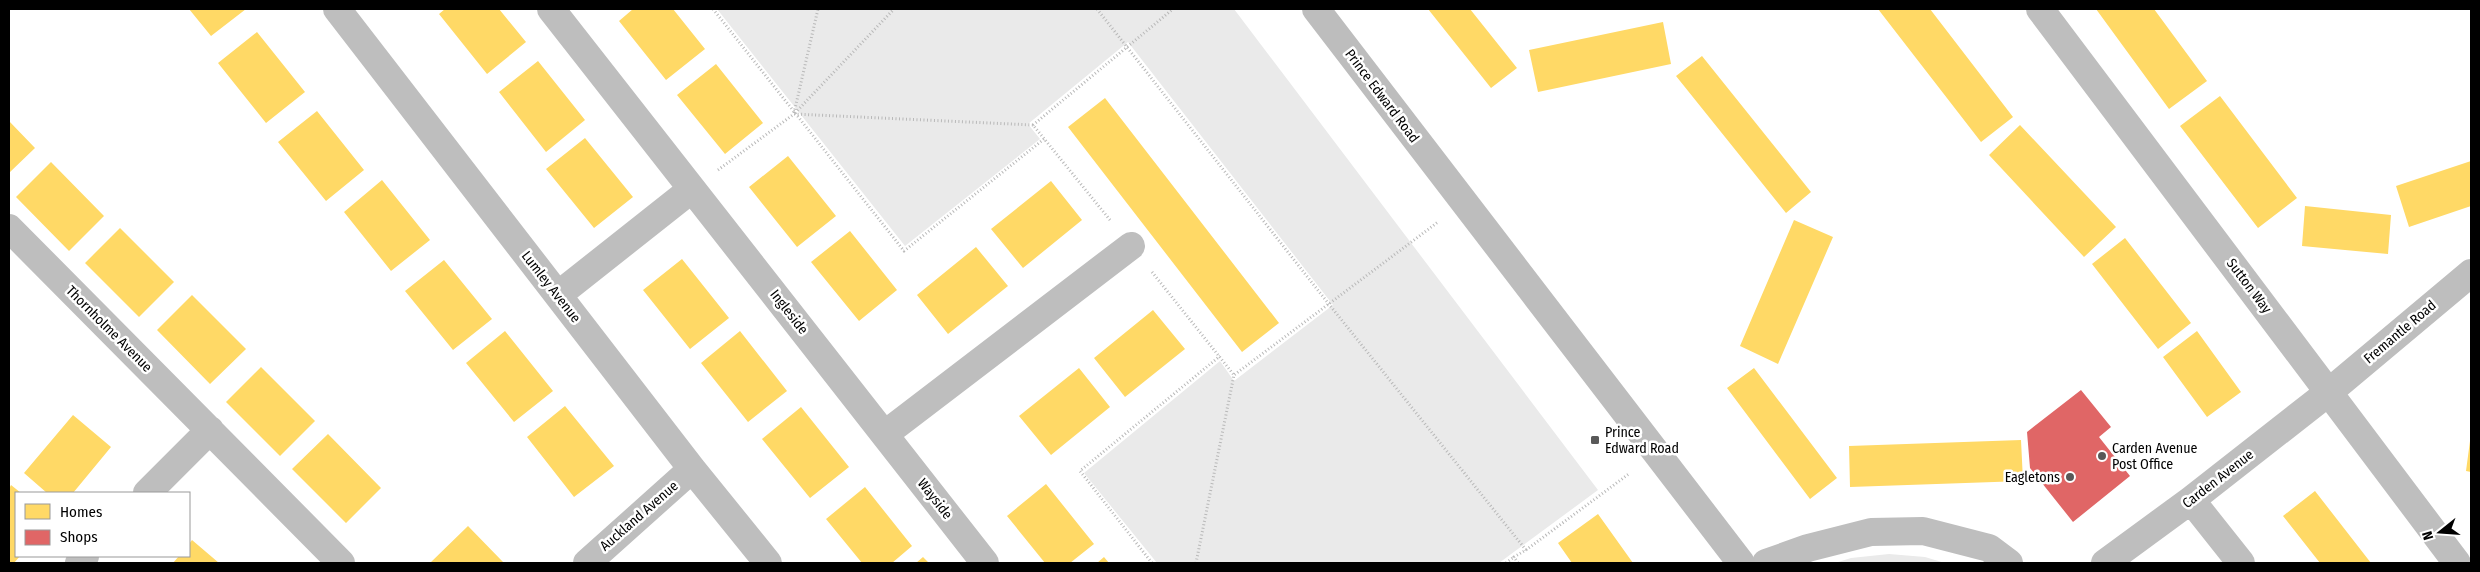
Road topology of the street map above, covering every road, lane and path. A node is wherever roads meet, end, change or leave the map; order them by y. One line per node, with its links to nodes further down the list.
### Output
1 (337, 9): 19 (street, Lumley Avenue)
2 (551, 9): 14 (street, Ingleside)
3 (713, 9): 11 (path)
4 (818, 9): 11 (path)
5 (894, 9): 11 (path)
6 (1097, 9): 10 (path)
7 (1173, 9): 10 (path)
8 (1316, 9): 15 (main road, Prince Edward Road)
9 (2040, 9): 23 (street, Sutton Way)
10 (1127, 47): 12 (path); 20 (path)
11 (794, 114): 12 (path); 13 (path); 14 (path)
12 (1033, 125): 13 (path)
13 (1044, 139): 17 (path)
14 (692, 189): 19 (street); 25 (street, Ingleside)
15 (1464, 202): 20 (path); 26 (main road, Prince Edward Road)
16 (9, 228): 24 (street, Thornholme Avenue)
17 (1131, 246): 21 (path); 25 (street)
18 (2471, 273): 23 (street, Fremantle Road)
19 (558, 295): 27 (street, Lumley Avenue)
20 (1328, 304): 22 (path); 30 (path)
21 (1220, 356): 22 (path); 36 (path)
22 (1234, 375): 37 (path)
23 (2329, 392): 29 (street, Carden Avenue); 45 (street, Sutton Way)
24 (210, 430): 28 (street); 32 (street, Thornholme Avenue)
25 (885, 434): 35 (street, Wayside)
26 (1656, 452): 30 (path); 40 (main road, Prince Edward Road)
27 (692, 469): 33 (street, Auckland Avenue); 34 (street, Lumley Avenue)
28 (148, 492)
29 (2191, 500): 43 (street, Carden Avenue); 44 (street)
30 (1526, 550): 31 (path)
31 (1514, 557): 38 (path); 39 (path)
32 (342, 563)
33 (587, 563)
34 (768, 563)
35 (985, 563)
36 (1152, 563)
37 (1196, 563)
38 (1506, 563)
39 (1518, 563)
40 (1742, 563)
41 (1766, 563): 42 (street)
42 (2009, 563)
43 (2105, 563)
44 (2241, 563)
45 (2458, 563)

